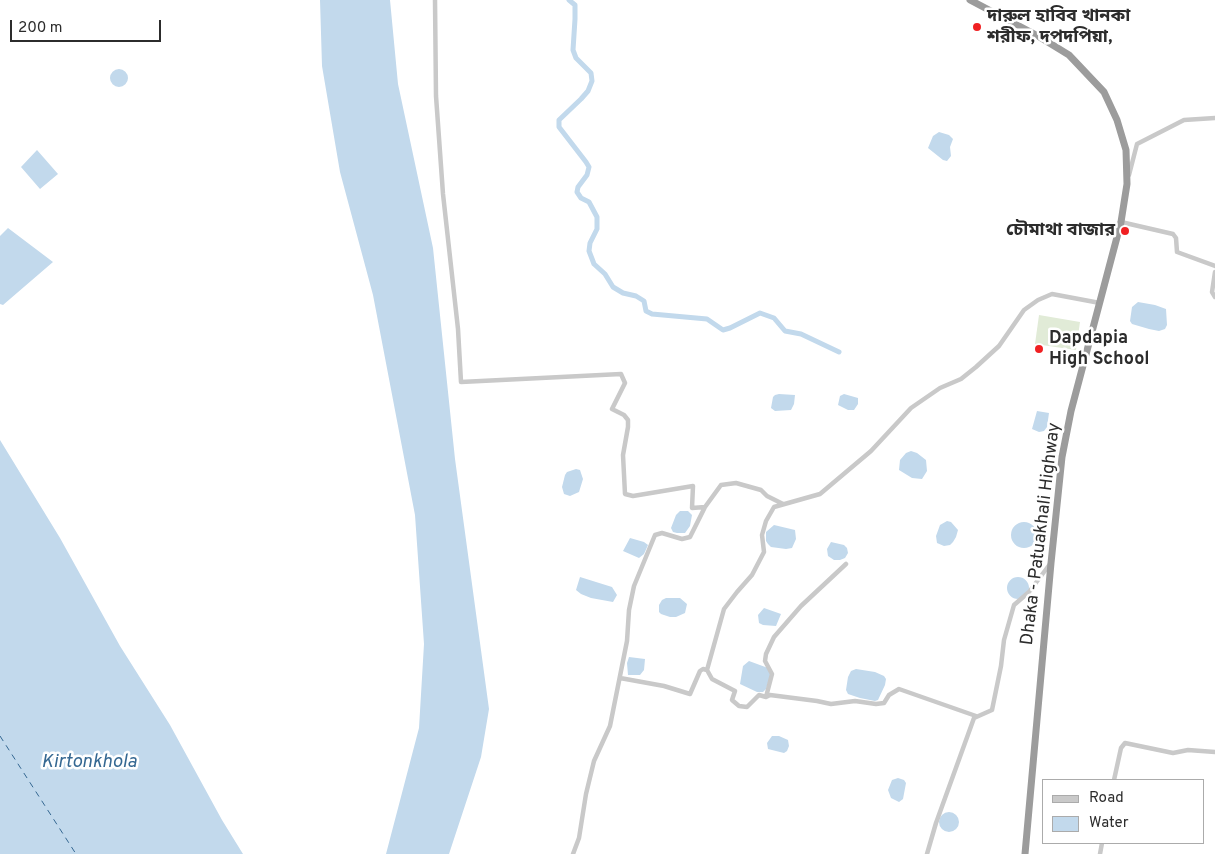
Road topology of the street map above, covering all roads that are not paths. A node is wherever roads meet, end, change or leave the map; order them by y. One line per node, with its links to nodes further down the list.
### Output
1 (435, 0): 11 (street)
2 (970, 0): 4 (highway, Dhaka - Patuakhali Highway)
3 (1215, 118): 4 (street)
4 (1127, 184): 5 (highway, Dhaka - Patuakhali Highway)
5 (1121, 222): 6 (street); 9 (highway, Dhaka - Patuakhali Highway)
6 (1215, 266)
7 (1215, 272): 8 (street)
8 (1215, 297)
9 (1100, 303): 10 (street); 12 (highway, Dhaka - Patuakhali Highway)
10 (783, 504): 11 (street); 14 (street)
11 (705, 507): 15 (street)
12 (1051, 563): 17 (street); 22 (highway, Dhaka - Patuakhali Highway)
13 (846, 564): 16 (street)
14 (707, 670): 15 (street); 16 (street)
15 (620, 678): 20 (street)
16 (766, 697): 17 (street)
17 (976, 716): 21 (street)
18 (1215, 752): 19 (street)
19 (1114, 779)
20 (573, 854)
21 (928, 854)
22 (1025, 854)

